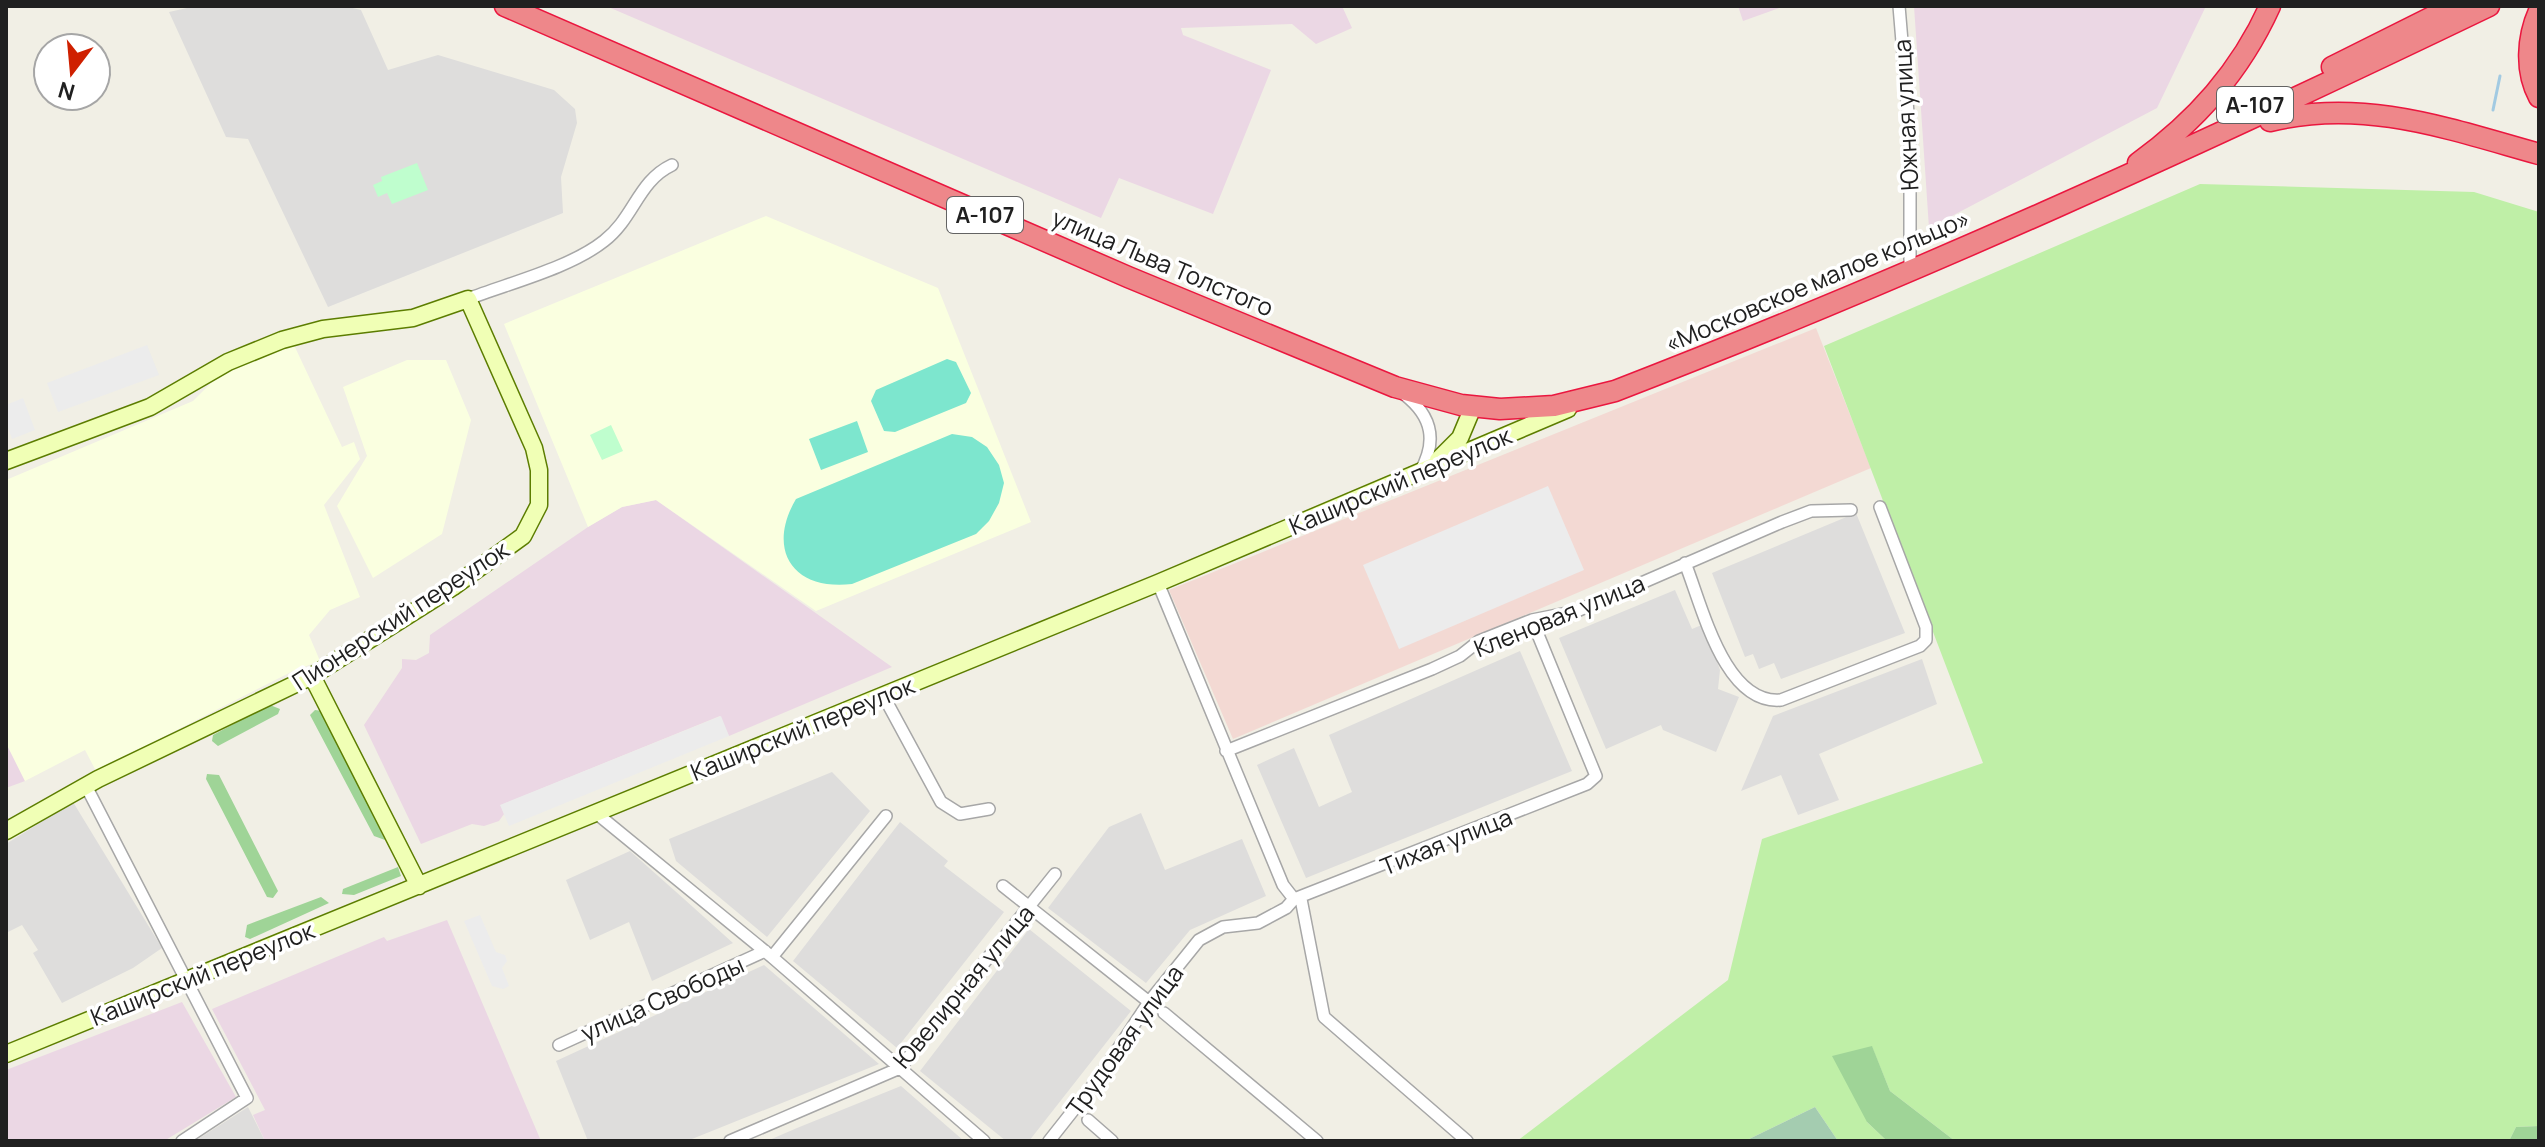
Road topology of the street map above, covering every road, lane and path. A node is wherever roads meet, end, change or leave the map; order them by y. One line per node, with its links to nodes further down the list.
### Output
1 (505, 6): 15 (highway, улица Льва Толстого / А-107)
2 (1899, 6): 13 (street, Южная улица)
3 (2270, 6): 11 (highway)
4 (2454, 6): 11 (highway, «Московское малое кольцо» / А-107)
5 (2489, 6): 8 (highway, «Московское малое кольцо» / А-107)
6 (2539, 11): 7 (highway)
7 (2539, 97)
8 (2224, 134): 9 (highway); 12 (highway, «Московское малое кольцо» / А-107)
9 (2539, 154)
10 (672, 165): 14 (street)
11 (2129, 169): 12 (highway, «Московское малое кольцо» / А-107)
12 (2057, 206): 13 (highway, «Московское малое кольцо» / А-107)
13 (1910, 273): 16 (highway, «Московское малое кольцо» / А-107)
14 (468, 299): 18 (main road); 25 (main road, Пионерский переулок)
15 (1395, 387): 17 (highway, улица Льва Толстого / А-107); 19 (street)
16 (1595, 397): 17 (highway, улица Льва Толстого / А-107); 19 (main road, Каширский переулок)
17 (1473, 407): 19 (main road)
18 (6, 461)
19 (1420, 472): 23 (main road, Каширский переулок)
20 (1880, 507): 22 (street)
21 (1851, 510): 22 (street, Кленовая улица)
22 (1685, 563): 24 (street, Кленовая улица)
23 (1158, 583): 26 (main road, Каширский переулок); 27 (street)
24 (1532, 620): 27 (street, Кленовая улица); 36 (street, Тихая улица)
25 (312, 676): 28 (main road, Пионерский переулок); 34 (main road)
26 (883, 695): 29 (street); 30 (main road, Каширский переулок)
27 (1226, 751): 36 (street)
28 (86, 786): 32 (main road, Пионерский переулок); 40 (street)
29 (989, 809)
30 (596, 813): 34 (main road, Каширский переулок); 39 (street)
31 (886, 816): 39 (street, улица Свободы)
32 (6, 831)
33 (1055, 874): 37 (street, Ювелирная улица)
34 (419, 886): 40 (main road, Каширский переулок)
35 (1003, 886): 37 (street)
36 (1298, 899): 38 (street, Тихая улица); 53 (street)
37 (1030, 908): 41 (street); 45 (street, Ювелирная улица)
38 (1199, 940): 41 (street, Трудовая улица)
39 (769, 954): 43 (street, улица Свободы); 45 (street)
40 (184, 978): 44 (main road, Каширский переулок); 47 (street)
41 (1149, 1002): 50 (street, Трудовая улица)
42 (1164, 1013): 52 (street)
43 (559, 1045)
44 (6, 1054)
45 (900, 1068): 48 (street, Ювелирная улица); 49 (street)
46 (1088, 1120): 51 (street)
47 (182, 1141)
48 (730, 1141)
49 (984, 1141)
50 (1049, 1141)
51 (1112, 1141)
52 (1317, 1141)
53 (1467, 1141)

